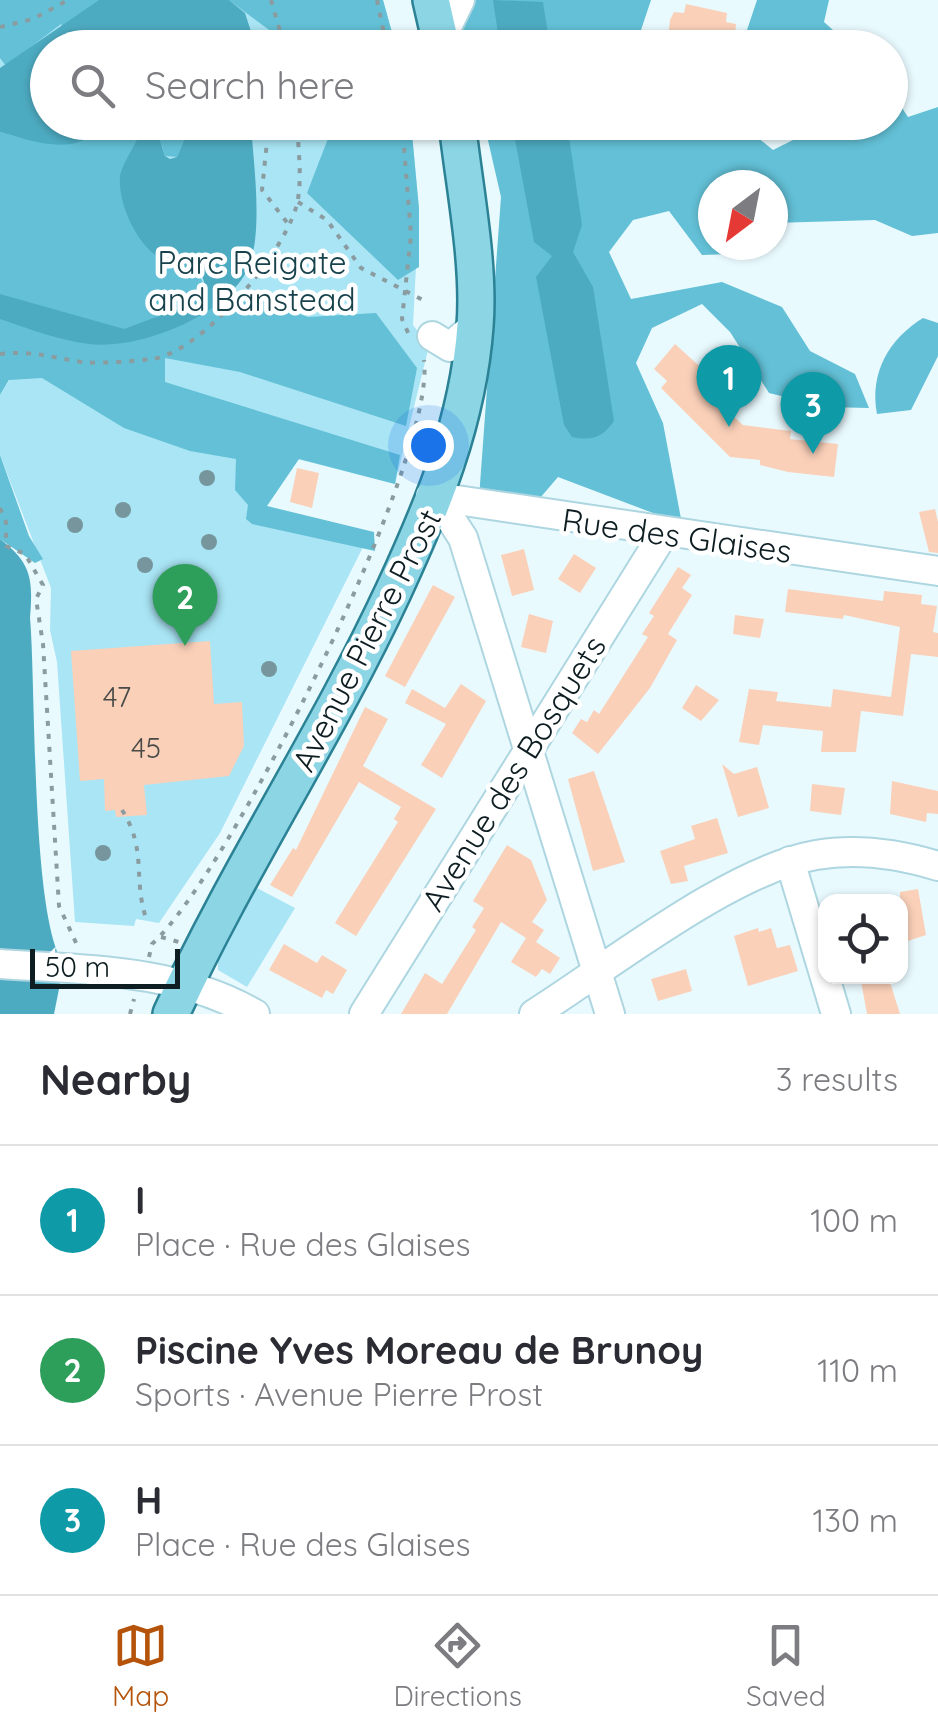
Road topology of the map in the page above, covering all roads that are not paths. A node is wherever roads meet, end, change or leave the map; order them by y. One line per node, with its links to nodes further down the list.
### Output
1 (431, 0): 3 (main road)
2 (460, 0): 4 (street)
3 (439, 30)
4 (447, 30)
5 (458, 140): 6 (main road, Avenue Pierre Prost)
6 (427, 495): 7 (street, Rue des Glaises); 9 (street); 14 (main road, Avenue Pierre Prost)
7 (664, 533): 8 (street, Rue des Glaises); 9 (street, Avenue des Bosquets)
8 (938, 571)
9 (526, 749): 13 (street); 17 (street, Avenue des Bosquets)
10 (790, 862): 11 (street); 13 (street); 20 (street)
11 (938, 866)
12 (0, 964): 14 (street)
13 (598, 974): 18 (street); 19 (street)
14 (173, 992): 15 (main road, Avenue Pierre Prost); 16 (street)
15 (146, 1014)
16 (256, 1014)
17 (364, 1014)
18 (534, 1014)
19 (610, 1014)
20 (836, 1014)

